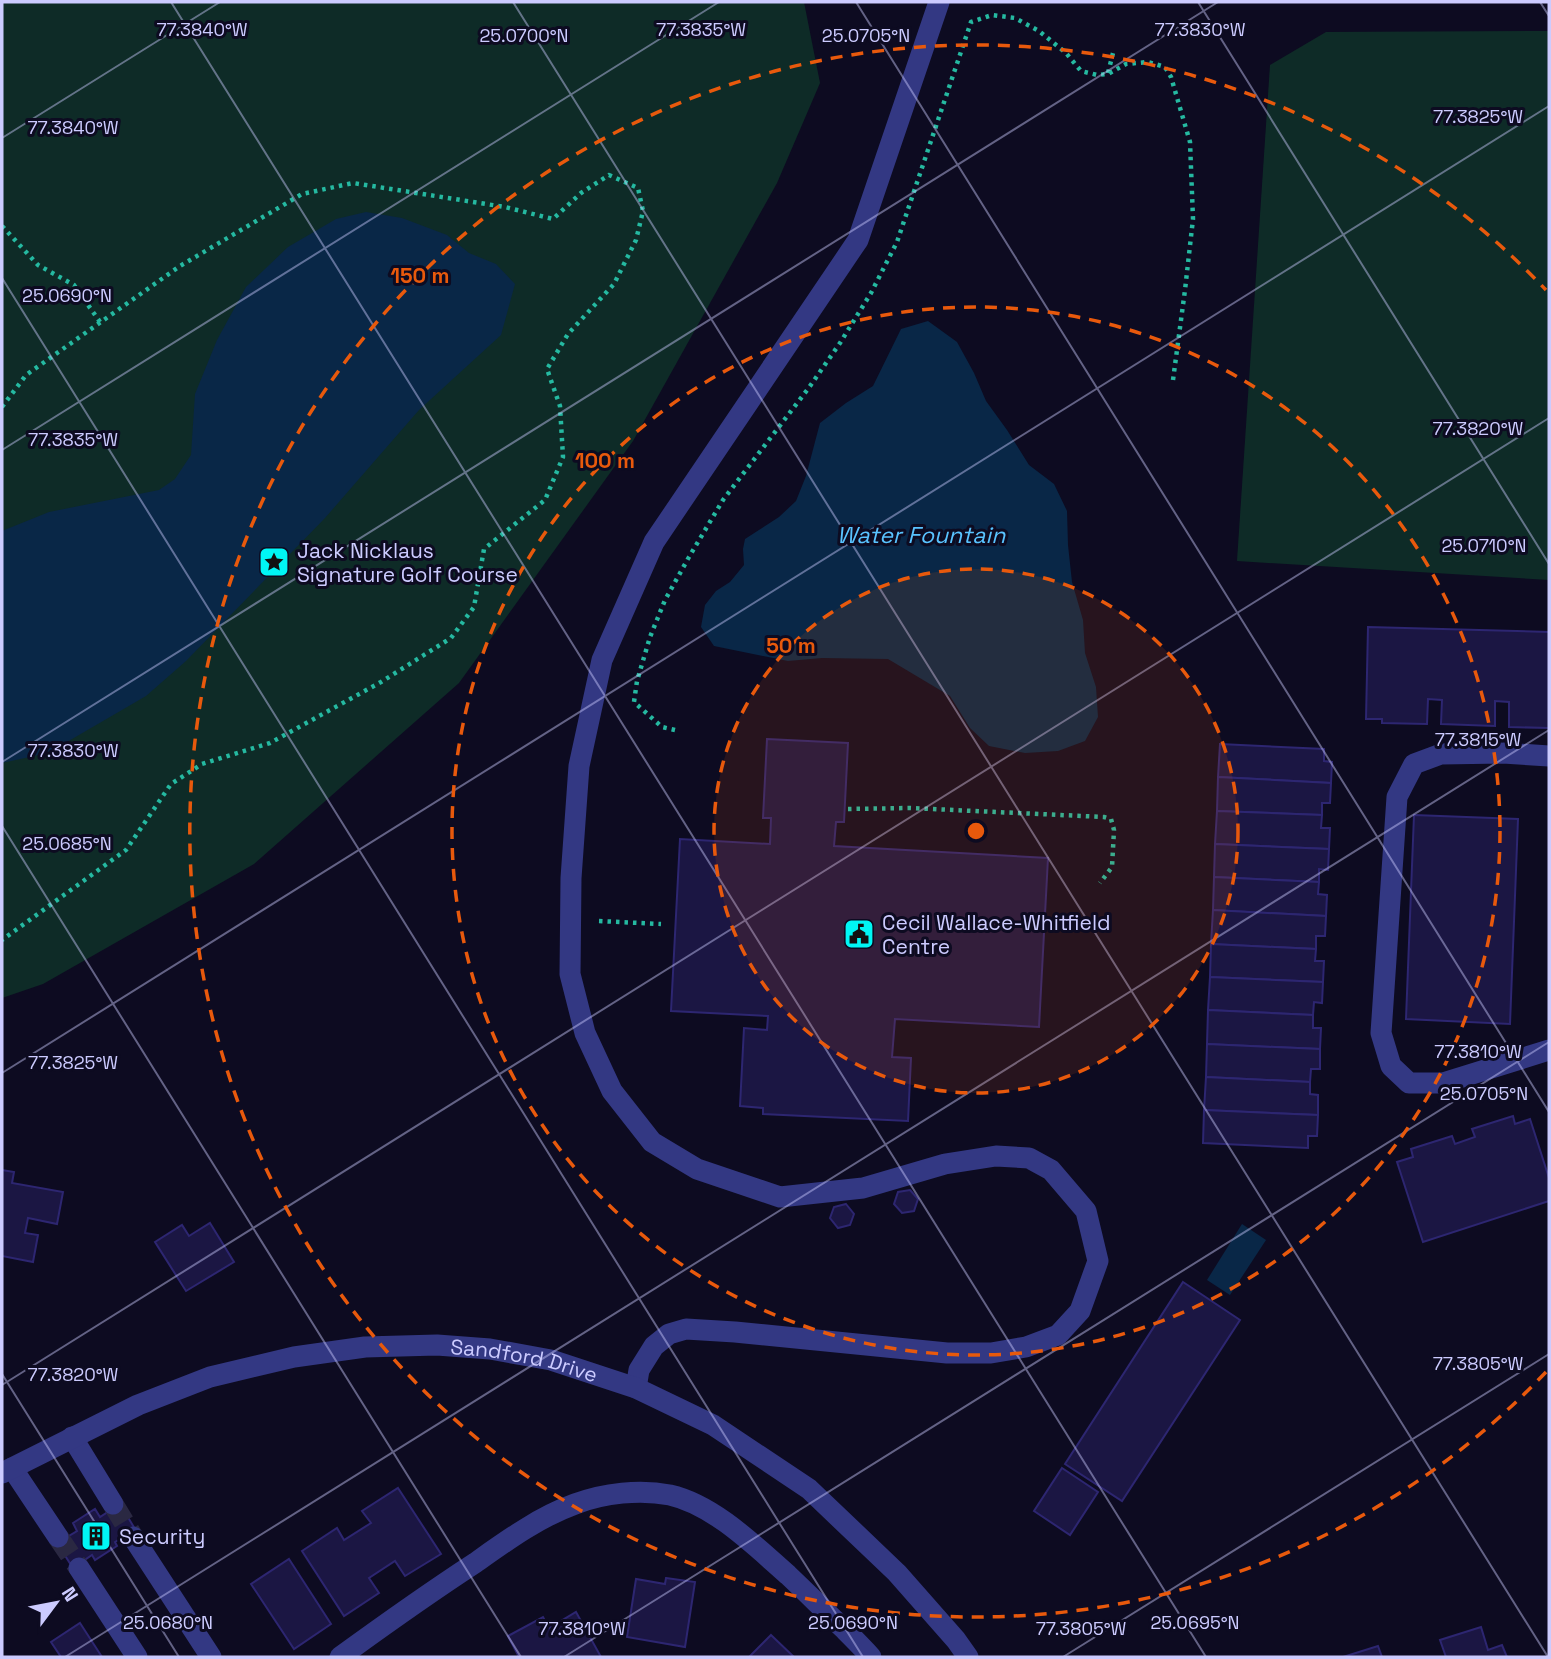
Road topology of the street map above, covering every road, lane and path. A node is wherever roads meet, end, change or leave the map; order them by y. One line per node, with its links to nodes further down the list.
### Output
1 (937, 4): 12 (street)
2 (1114, 49): 3 (path)
3 (1108, 74): 6 (path); 8 (path)
4 (2, 226): 5 (path)
5 (100, 322): 7 (path); 14 (path)
6 (1172, 380)
7 (2, 407)
8 (675, 730)
9 (1549, 756): 15 (street)
10 (848, 809): 11 (path)
11 (1100, 883)
12 (571, 919): 13 (path); 16 (street)
13 (661, 924)
14 (2, 940)
15 (1549, 1050)
16 (636, 1388): 17 (street, Sandford Drive); 27 (street, Sandford Drive)
17 (72, 1437): 18 (street, Sandford Drive); 19 (street)
18 (7, 1471): 20 (street)
19 (113, 1504)
20 (58, 1537)
21 (134, 1537): 24 (street)
22 (79, 1569): 23 (street)
23 (137, 1657)
24 (211, 1657)
25 (340, 1657): 26 (street)
26 (871, 1657)
27 (968, 1657)

